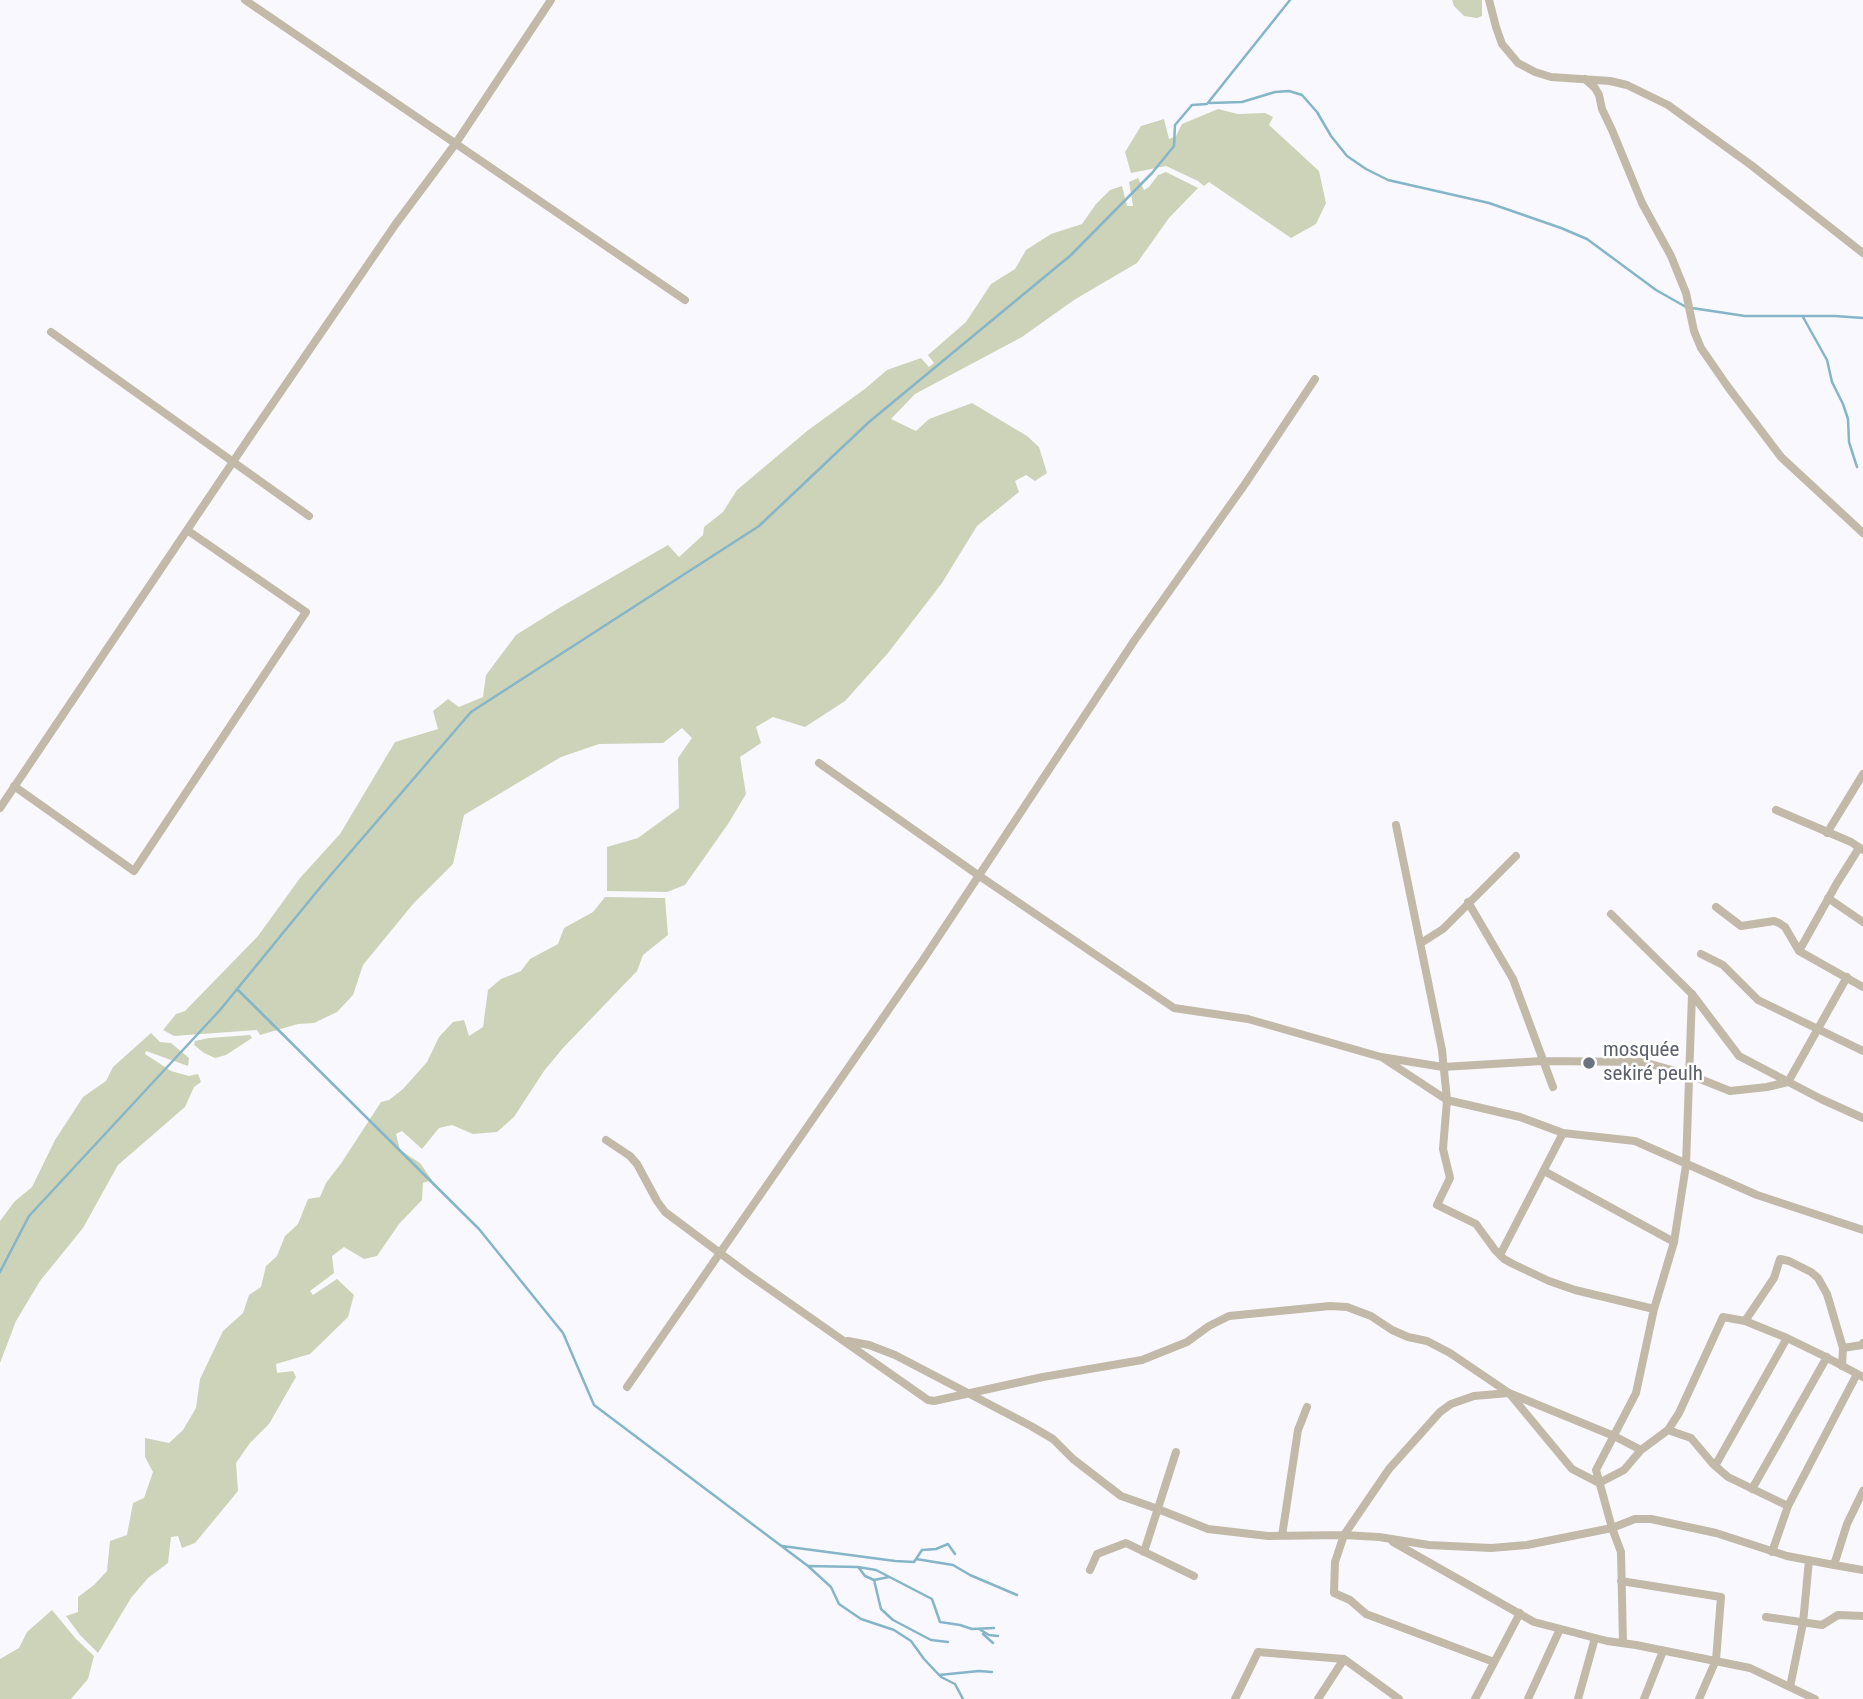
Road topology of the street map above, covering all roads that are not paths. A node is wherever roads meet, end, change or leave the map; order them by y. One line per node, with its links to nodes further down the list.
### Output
1 (245, 0): 5 (street)
2 (551, 0): 5 (street)
3 (1489, 0): 4 (street)
4 (1585, 79): 6 (street); 13 (street)
5 (456, 143): 7 (street); 10 (street)
6 (1863, 253)
7 (685, 300)
8 (51, 332): 10 (street)
9 (1315, 379): 23 (street)
10 (234, 461): 11 (street); 12 (street)
11 (309, 516)
12 (187, 530): 16 (street); 16 (street)
13 (1863, 533)
14 (820, 763): 23 (street)
15 (1863, 774): 20 (street)
16 (14, 786): 17 (street)
17 (0, 808)
18 (1776, 810): 20 (street)
19 (1396, 825): 29 (street)
20 (1827, 833): 21 (street)
21 (1861, 849): 24 (street)
22 (1516, 856): 25 (street)
23 (978, 875): 37 (street); 51 (street)
24 (1828, 898): 28 (street); 30 (street)
25 (1468, 902): 29 (street); 38 (street)
26 (1716, 907): 30 (street)
27 (1611, 914): 34 (street)
28 (1863, 922)
29 (1421, 943): 39 (street)
30 (1799, 951): 32 (street)
31 (1701, 954): 35 (street)
32 (1847, 977): 33 (street); 35 (street)
33 (1863, 987)
34 (1692, 994): 40 (street); 41 (street)
35 (1818, 1030): 36 (street); 41 (street)
36 (1863, 1051)
37 (1381, 1057): 39 (street); 43 (street)
38 (1542, 1061): 39 (street); 40 (street); 42 (street)
39 (1443, 1067): 43 (street)
40 (1690, 1075): 41 (street); 47 (street)
41 (1788, 1082): 44 (street)
42 (1553, 1087)
43 (1447, 1100): 45 (street); 52 (street)
44 (1863, 1118)
45 (1563, 1133): 47 (street); 48 (street)
46 (606, 1140): 51 (street)
47 (1686, 1165): 49 (street); 50 (street)
48 (1544, 1171): 50 (street); 52 (street)
49 (1863, 1230)
50 (1674, 1242): 53 (street)
51 (720, 1253): 56 (street); 62 (street)
52 (1500, 1255): 53 (street)
53 (1654, 1309): 67 (street)
54 (1745, 1321): 55 (street); 58 (street); 66 (street)
55 (1787, 1338): 59 (street); 70 (street)
56 (844, 1340): 63 (street); 63 (street)
57 (1863, 1343): 58 (street)
58 (1843, 1348): 60 (street)
59 (1827, 1357): 60 (street); 72 (street)
60 (1842, 1366): 61 (street)
61 (1860, 1376): 74 (street)
62 (627, 1387)
63 (968, 1392): 64 (street); 75 (street)
64 (1509, 1393): 67 (street); 71 (street); 77 (street)
65 (1307, 1407): 78 (street)
66 (1668, 1430): 68 (street); 70 (street)
67 (1614, 1436): 68 (street); 71 (street)
68 (1641, 1450): 71 (street)
69 (1177, 1452): 75 (street)
70 (1715, 1466): 72 (street)
71 (1599, 1483): 76 (street)
72 (1752, 1489): 74 (street)
73 (1863, 1491): 83 (street)
74 (1788, 1506): 81 (street)
75 (1158, 1509): 78 (street); 80 (street)
76 (1612, 1528): 79 (street); 81 (street); 87 (street)
77 (1344, 1535): 78 (street); 79 (street); 98 (street)
78 (1282, 1536)
79 (1385, 1538): 88 (street)
80 (1144, 1552): 84 (street); 86 (street)
81 (1772, 1552): 82 (street)
82 (1809, 1560): 83 (street); 91 (street)
83 (1834, 1565): 85 (street)
84 (1090, 1570)
85 (1863, 1570)
86 (1194, 1576)
87 (1621, 1581): 94 (street); 97 (street)
88 (1520, 1613): 92 (street); 98 (street)
89 (1863, 1616): 91 (street)
90 (1766, 1617): 91 (street)
91 (1803, 1623): 99 (street)
92 (1560, 1629): 93 (street); 104 (street)
93 (1595, 1638): 94 (street); 105 (street)
94 (1623, 1643): 95 (street)
95 (1663, 1651): 97 (street); 106 (street)
96 (1344, 1659): 100 (street); 101 (street); 102 (street)
97 (1716, 1660): 99 (street); 107 (street)
98 (1494, 1662): 103 (street)
99 (1790, 1687): 108 (street)
100 (1397, 1698)
101 (1235, 1699)
102 (1318, 1699)
103 (1475, 1699)
104 (1528, 1699)
105 (1577, 1699)
106 (1644, 1699)
107 (1699, 1699)
108 (1815, 1699)

